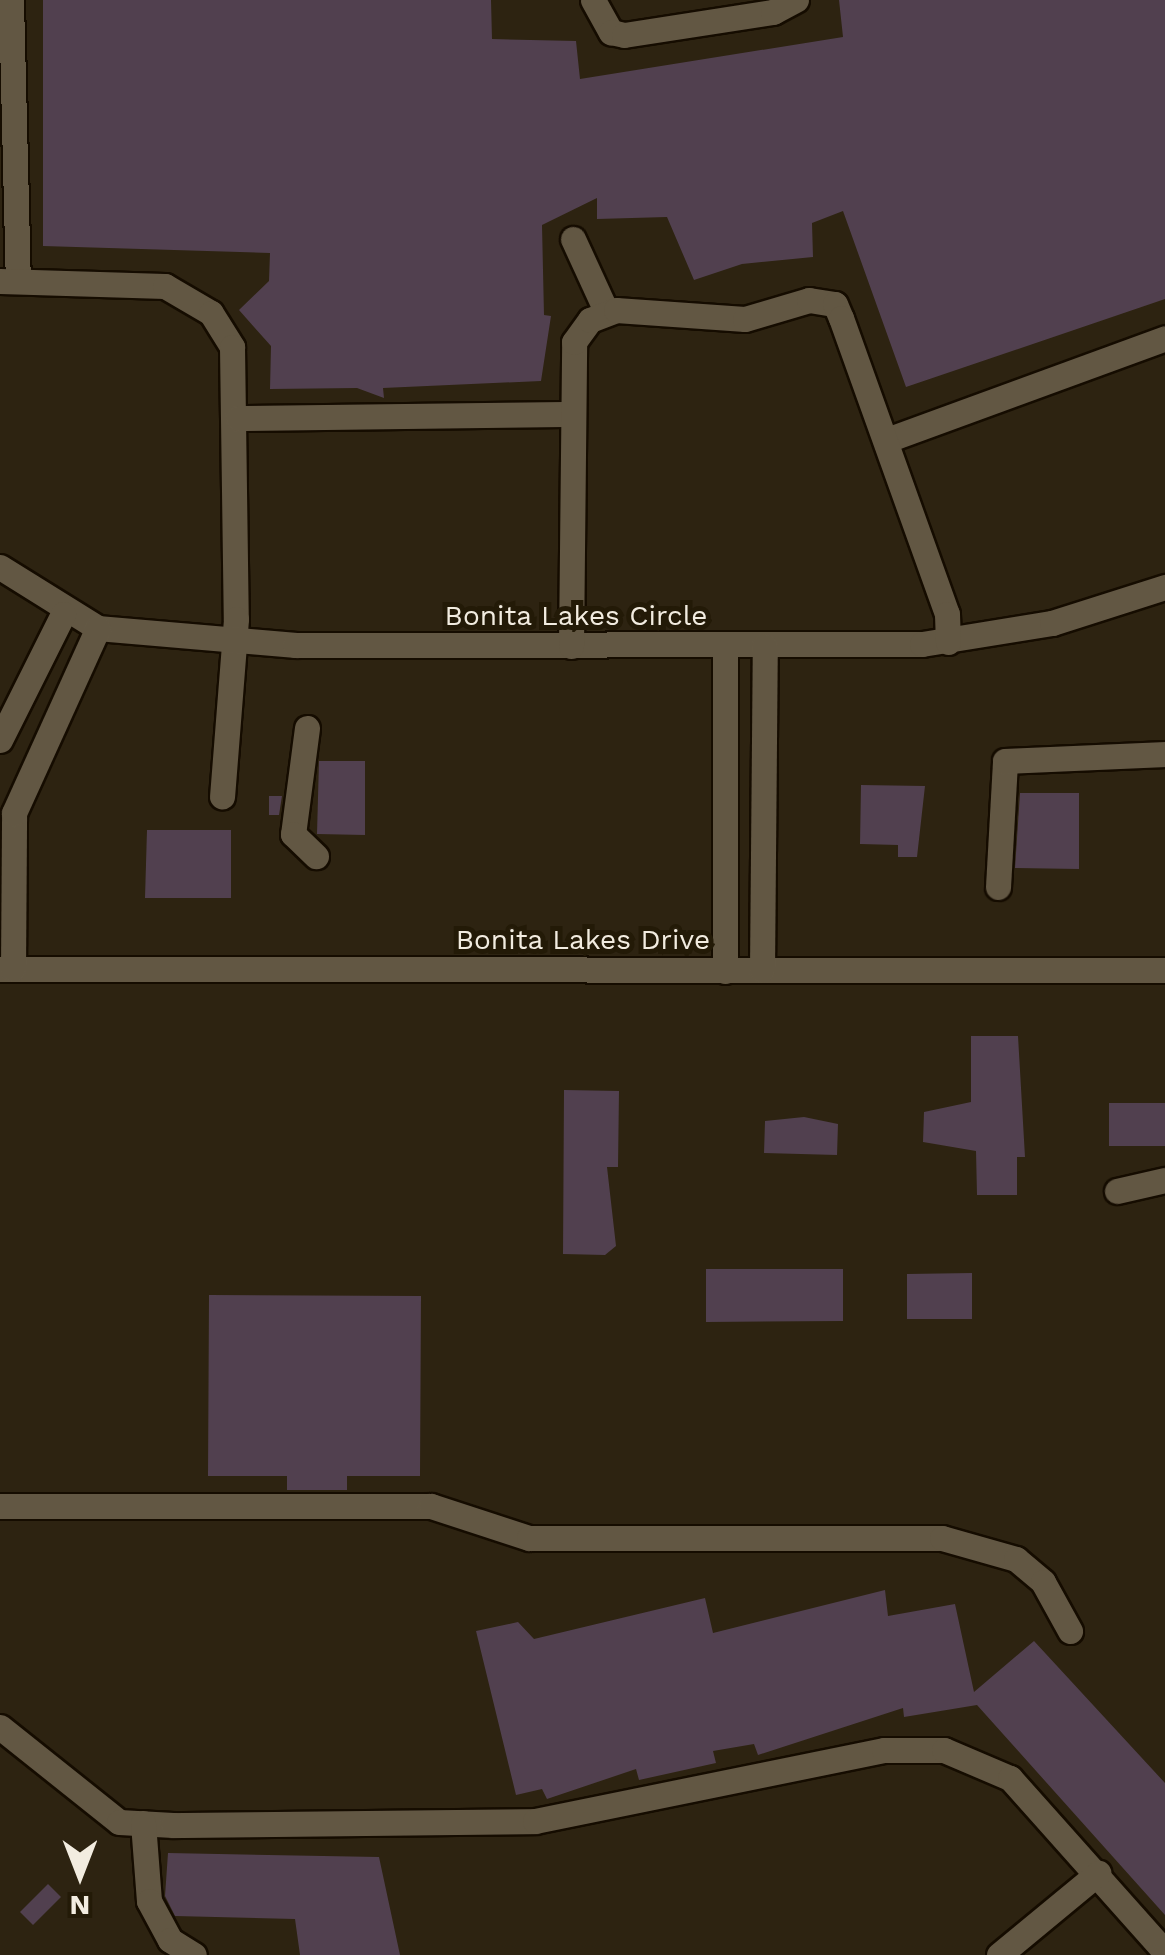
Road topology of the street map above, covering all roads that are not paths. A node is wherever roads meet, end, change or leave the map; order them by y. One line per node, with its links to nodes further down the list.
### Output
1 (11, 0): 5 (street)
2 (594, 0): 3 (street)
3 (796, 0)
4 (573, 240): 6 (street)
5 (9, 281): 9 (street)
6 (607, 313): 8 (street); 10 (street)
7 (1165, 338): 10 (street)
8 (572, 414): 9 (street); 17 (street)
9 (238, 418): 16 (street)
10 (887, 440): 15 (street)
11 (0, 567): 13 (street, Bonita Lakes Circle)
12 (1165, 587): 15 (street, Bonita Lakes Circle)
13 (63, 614): 14 (street, Bonita Lakes Circle); 21 (street)
14 (98, 628): 16 (street, Bonita Lakes Circle); 26 (street)
15 (948, 642): 19 (street, Bonita Lakes Circle)
16 (232, 644): 17 (street, Bonita Lakes Circle); 23 (street)
17 (571, 646): 18 (street, Bonita Lakes Circle)
18 (725, 646): 19 (street, Bonita Lakes Circle); 29 (street)
19 (765, 646): 27 (street)
20 (307, 728): 24 (street)
21 (0, 740)
22 (1165, 754): 25 (street)
23 (222, 796)
24 (316, 856)
25 (998, 887)
26 (7, 969): 29 (street, Bonita Lakes Drive)
27 (762, 970): 28 (street, Bonita Lakes Drive); 29 (street, Bonita Lakes Drive)
28 (1165, 970)
29 (725, 971)
30 (1165, 1180): 31 (street)
31 (1117, 1191)
32 (0, 1506): 33 (street)
33 (1070, 1630)
34 (0, 1728): 35 (street)
35 (142, 1823): 36 (street); 38 (street)
36 (1098, 1873): 37 (street); 39 (street)
37 (1165, 1952)
38 (194, 1955)
39 (999, 1955)

